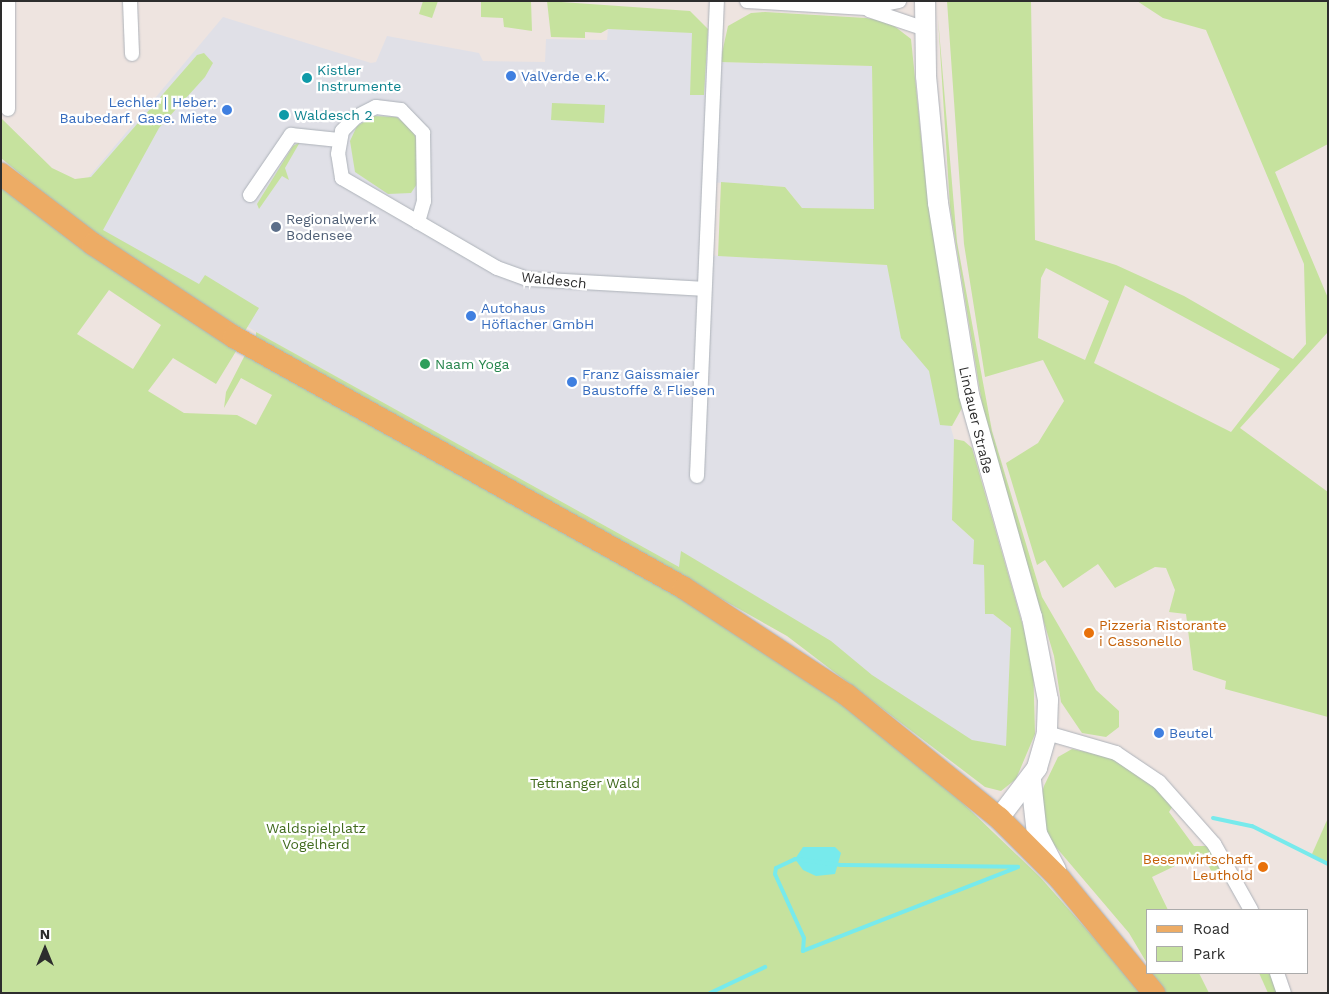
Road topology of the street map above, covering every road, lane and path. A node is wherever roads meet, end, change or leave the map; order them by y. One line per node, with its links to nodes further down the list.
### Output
1 (8, 1): 10 (street)
2 (130, 1): 9 (street)
3 (717, 1): 15 (street)
4 (747, 1): 7 (street)
5 (899, 1): 7 (street)
6 (925, 1): 8 (main road, Lindauer Straße)
7 (866, 8): 8 (street)
8 (925, 28): 17 (main road, Lindauer Straße)
9 (132, 54)
10 (8, 109)
11 (339, 140): 13 (street); 14 (street, Waldesch); 14 (street)
12 (1, 174): 19 (main road)
13 (250, 195)
14 (418, 222): 15 (street, Waldesch)
15 (704, 289): 16 (street)
16 (696, 476)
17 (1047, 733): 18 (main road, Lindauer Straße); 21 (street)
18 (1031, 780): 19 (main road, Lindauer Straße); 20 (main road)
19 (999, 818): 20 (main road)
20 (1060, 879): 23 (main road)
21 (1250, 909)
22 (1277, 974): 24 (street)
23 (1154, 993)
24 (1284, 993)

